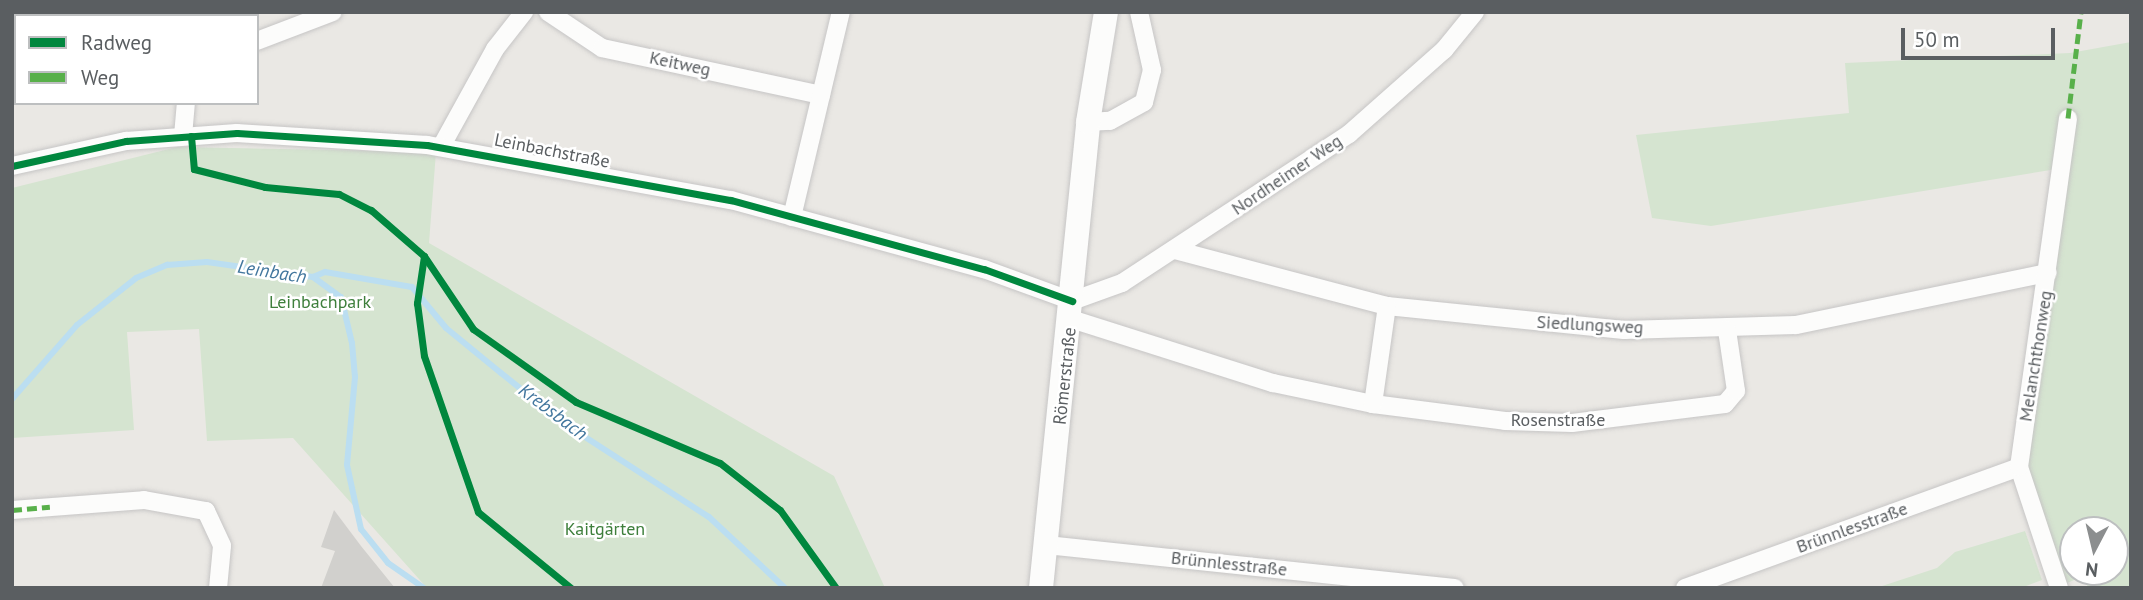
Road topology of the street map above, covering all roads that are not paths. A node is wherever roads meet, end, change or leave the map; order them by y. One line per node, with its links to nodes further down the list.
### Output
1 (333, 12): 8 (street)
2 (524, 12): 14 (street)
3 (548, 12): 9 (street, Keitweg)
4 (841, 12): 9 (street)
5 (1106, 12): 12 (main road, Römerstraße)
6 (1139, 12): 12 (street)
7 (1475, 12): 17 (street, Nordheimer Weg)
8 (259, 40)
9 (821, 95): 16 (street)
10 (186, 105): 13 (street)
11 (2068, 118): 18 (street, Melanchthonweg)
12 (1088, 122): 20 (main road, Römerstraße)
13 (184, 136): 14 (street, Leinbachstraße); 15 (street, Leinbachstraße)
14 (440, 147): 16 (street, Leinbachstraße)
15 (12, 166)
16 (792, 217): 20 (street, Leinbachstraße)
17 (1175, 250): 19 (street, Siedlungsweg); 20 (street, Nordheimer Weg)
18 (2048, 273): 21 (street, Siedlungsweg); 23 (street, Melanchthonweg)
19 (1387, 306): 21 (street, Siedlungsweg); 22 (street)
20 (1072, 310): 22 (street, Rosenstraße); 25 (main road, Römerstraße)
21 (1727, 330): 22 (street, Rosenstraße)
22 (1373, 404)
23 (2019, 467): 29 (street, Brünnlesstraße); 30 (street, Melanchthonweg)
24 (12, 510): 26 (street)
25 (1046, 545): 27 (main road, Römerstraße); 28 (street, Brünnlesstraße)
26 (218, 588)
27 (1041, 588)
28 (1455, 588)
29 (1685, 588)
30 (2059, 588)

